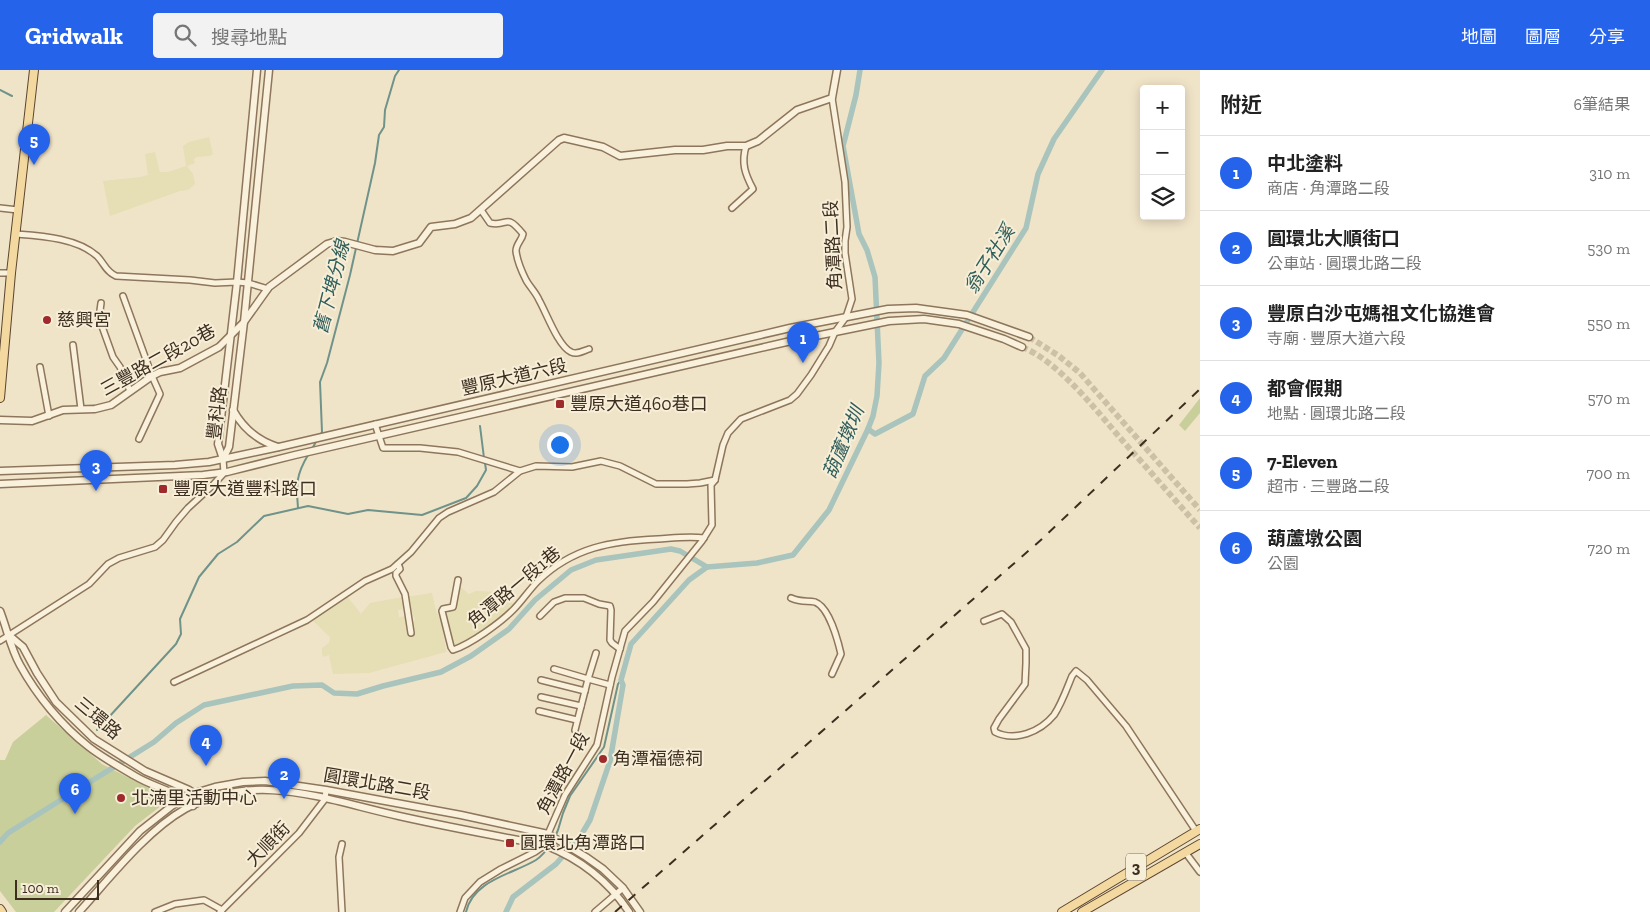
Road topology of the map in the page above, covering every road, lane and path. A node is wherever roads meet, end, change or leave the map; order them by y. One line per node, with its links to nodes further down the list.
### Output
1 (34, 70): 9 (main road)
2 (257, 70): 14 (street, 豐科路)
3 (269, 70): 15 (street, 豐科路)
4 (837, 70): 5 (street, 角潭路二段)
5 (832, 98): 6 (street, 三豐路二段20巷); 19 (street, 角潭路二段)
6 (746, 146): 8 (street); 10 (street, 三豐路二段20巷)
7 (0, 208): 9 (street)
8 (732, 208)
9 (18, 210): 11 (main road)
10 (481, 210): 16 (street, 三豐路二段20巷); 27 (street)
11 (16, 234): 13 (main road); 14 (street)
12 (0, 273): 13 (street)
13 (11, 273): 23 (main road)
14 (237, 282): 15 (street); 24 (street, 豐科路)
15 (248, 283): 16 (street); 20 (street, 豐科路)
16 (268, 289): 20 (street, 三豐路二段20巷)
17 (123, 296): 29 (street)
18 (101, 303): 30 (street)
19 (846, 317): 21 (street, 角潭路二段); 22 (street, 豐原大道六段); 36 (street, 豐原大道六段)
20 (244, 322): 24 (street, 三豐路二段20巷); 32 (street, 豐科路)
21 (835, 332): 26 (street, 豐原大道六段); 37 (street, 豐原大道六段); 44 (street, 角潭路二段)
22 (1029, 337)
23 (3, 338): 31 (main road)
24 (230, 338): 29 (street, 三豐路二段20巷); 40 (street, 豐科路)
25 (73, 345): 33 (street)
26 (1022, 347)
27 (589, 348)
28 (40, 367): 34 (street)
29 (152, 376): 30 (street, 三豐路二段20巷); 38 (street)
30 (130, 391): 33 (street, 三豐路二段20巷)
31 (0, 398)
32 (232, 408): 39 (street); 40 (street, 豐科路)
33 (81, 409): 34 (street, 三豐路二段20巷)
34 (48, 416): 35 (street, 三豐路二段20巷)
35 (0, 420)
36 (375, 424): 37 (street); 39 (street, 豐原大道六段)
37 (378, 436): 42 (street); 43 (street, 豐原大道六段)
38 (139, 439)
39 (279, 447): 40 (street, 豐原大道六段)
40 (223, 459): 41 (street, 豐原大道六段); 43 (street)
41 (0, 471)
42 (520, 471): 44 (street); 47 (street)
43 (224, 473): 45 (street, 豐原大道六段); 55 (street)
44 (715, 480): 46 (street, 角潭路二段)
45 (0, 484)
46 (703, 540): 48 (street, 角潭路二段); 49 (street, 角潭路一段1巷)
47 (398, 564): 54 (street); 63 (street)
48 (681, 566): 57 (street, 角潭路一段)
49 (458, 580)
50 (792, 598): 60 (street)
51 (0, 611): 55 (street, 三環路)
52 (540, 616): 57 (street)
53 (984, 621): 79 (street)
54 (411, 633)
55 (9, 635): 56 (street); 67 (street, 三環路); 69 (street, 三環路)
56 (0, 642)
57 (620, 649): 64 (street, 角潭路一段)
58 (596, 654): 61 (street)
59 (554, 670): 61 (street)
60 (832, 674)
61 (588, 678): 64 (street); 65 (street)
62 (541, 680): 65 (street)
63 (174, 682)
64 (610, 685): 80 (street, 角潭路一段)
65 (585, 691): 68 (street)
66 (541, 697): 68 (street)
67 (56, 702): 69 (street); 74 (street, 三環路)
68 (581, 706): 71 (street)
69 (49, 708): 76 (street, 三環路)
70 (539, 710): 71 (street)
71 (577, 720): 72 (street)
72 (575, 730)
73 (326, 790): 74 (street, 圓環北路二段); 75 (street); 80 (street, 圓環北路二段)
74 (195, 793): 76 (street, 圓環北路二段); 77 (street, 三環路)
75 (326, 798): 77 (street, 圓環北路二段); 83 (street, 圓環北路二段); 92 (street, 大順街)
76 (184, 799): 78 (street, 三環路); 94 (street, 圓環北路二段)
77 (204, 800): 78 (street, 圓環北路二段)
78 (193, 806): 91 (street, 圓環北路二段)
79 (1198, 830): 90 (main road, 3)
80 (548, 834): 83 (street, 角潭路一段); 85 (street, 圓環北路二段)
81 (342, 844): 96 (street)
82 (1200, 844): 84 (main road, 3)
83 (545, 845): 85 (street, 圓環北路二段); 97 (street)
84 (1185, 852): 86 (street); 102 (main road, 3)
85 (584, 860): 87 (street, 圓環北路二段); 88 (street, 圓環北路二段)
86 (1200, 872)
87 (623, 888): 88 (street); 100 (street, 圓環北路二段)
88 (616, 894): 98 (street); 99 (street, 圓環北路二段)
89 (0, 909): 93 (main road)
90 (1075, 909): 101 (main road, 3)
91 (82, 911)
92 (221, 911): 95 (street)
93 (2, 912)
94 (65, 912)
95 (155, 912)
96 (342, 912)
97 (460, 912)
98 (594, 912)
99 (629, 912)
100 (640, 912)
101 (1062, 912)
102 (1082, 912)

